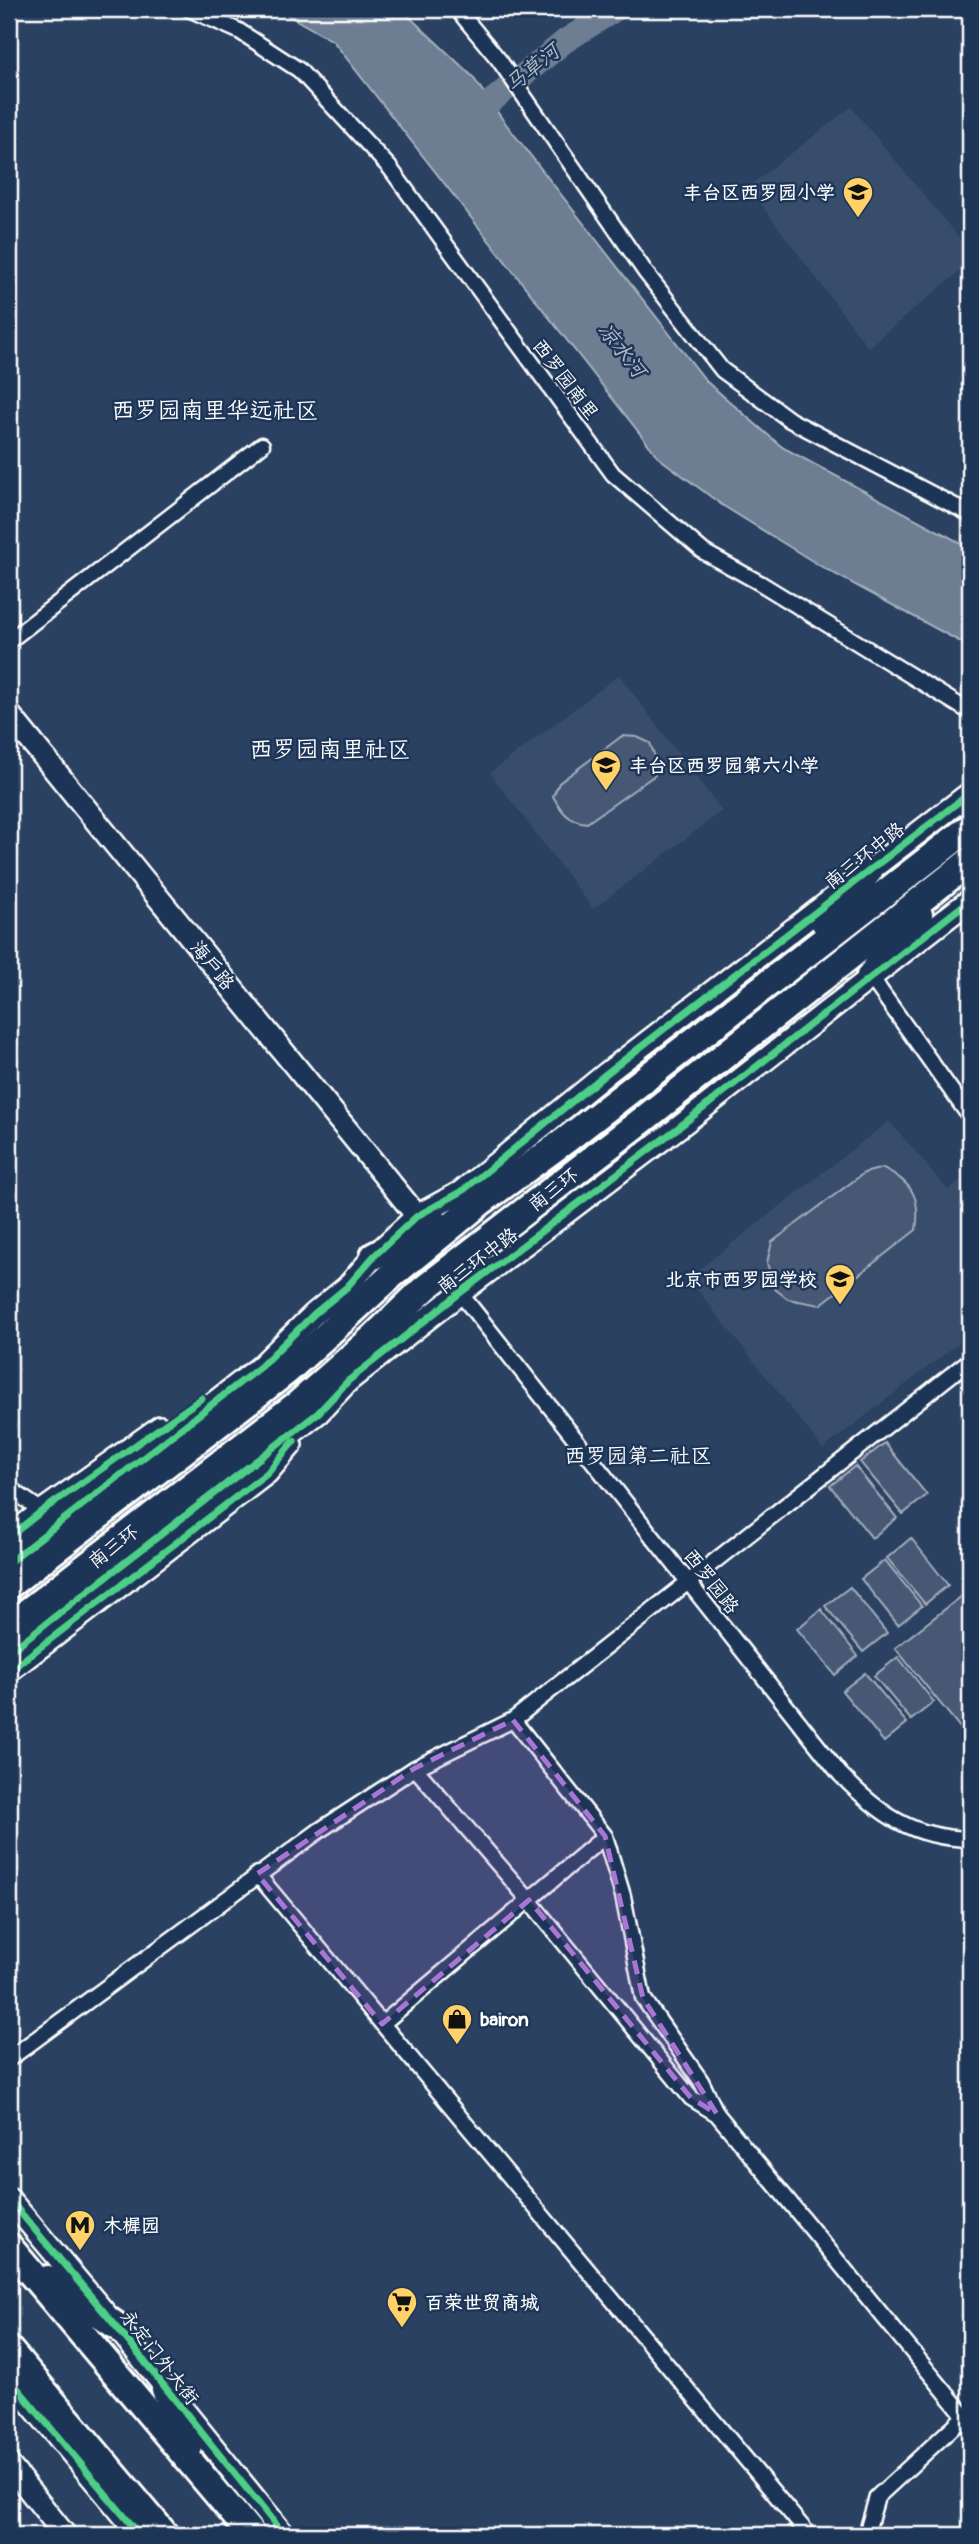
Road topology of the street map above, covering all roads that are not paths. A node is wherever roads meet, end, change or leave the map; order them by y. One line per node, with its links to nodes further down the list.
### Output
1 (188, 9): 6 (street, 西罗园南里)
2 (457, 9): 4 (street)
3 (262, 445): 5 (street)
4 (970, 514)
5 (9, 641)
6 (970, 712)
7 (9, 714): 17 (street, 海户路)
8 (970, 793): 11 (street, 南三环中路)
9 (970, 827): 13 (highway, 南三环)
10 (961, 868): 14 (highway); 25 (highway, 南三环)
11 (869, 872): 13 (highway); 17 (street, 南三环中路)
12 (970, 900): 14 (street, 南三环中路)
13 (788, 967): 16 (highway, 南三环)
14 (870, 976): 15 (street); 19 (street, 南三环中路)
15 (970, 1117)
16 (482, 1201): 18 (highway); 24 (highway, 南三环)
17 (417, 1216): 18 (street, 南三环中路)
18 (374, 1256): 20 (street, 南三环中路)
19 (460, 1293): 23 (street, 南三环中路); 30 (street, 西罗园路)
20 (314, 1314): 22 (street, 南三环中路); 27 (street)
21 (970, 1360): 30 (street)
22 (260, 1367): 24 (highway); 29 (street, 南三环中路)
23 (348, 1381): 25 (highway)
24 (245, 1402): 31 (highway, 南三环)
25 (308, 1408): 32 (highway, 南三环); 33 (street); 34 (street)
26 (9, 1488): 27 (street)
27 (41, 1511): 28 (street)
28 (9, 1537)
29 (9, 1562)
30 (689, 1583): 35 (street); 38 (street, 西罗园路)
31 (9, 1585)
32 (9, 1626)
33 (9, 1652)
34 (9, 1671)
35 (513, 1720): 36 (street); 37 (street)
36 (415, 1768): 39 (street); 40 (street)
37 (605, 1836): 40 (street); 43 (street)
38 (970, 1839)
39 (257, 1874): 41 (street); 42 (street)
40 (529, 1900): 41 (street); 43 (street)
41 (383, 2024): 57 (street)
42 (9, 2059)
43 (717, 2114): 58 (street)
44 (9, 2199): 46 (street, 永定门外大街)
45 (14, 2253): 46 (highway); 51 (highway)
46 (115, 2325): 49 (street, 永定门外大街)
47 (9, 2350): 54 (highway)
48 (9, 2378): 53 (street)
49 (165, 2389): 51 (highway); 56 (street, 永定门外大街)
50 (9, 2465): 52 (street)
51 (199, 2472): 55 (highway)
52 (65, 2535)
53 (140, 2535)
54 (165, 2535)
55 (252, 2535)
56 (285, 2535)
57 (809, 2535)
58 (866, 2535)

